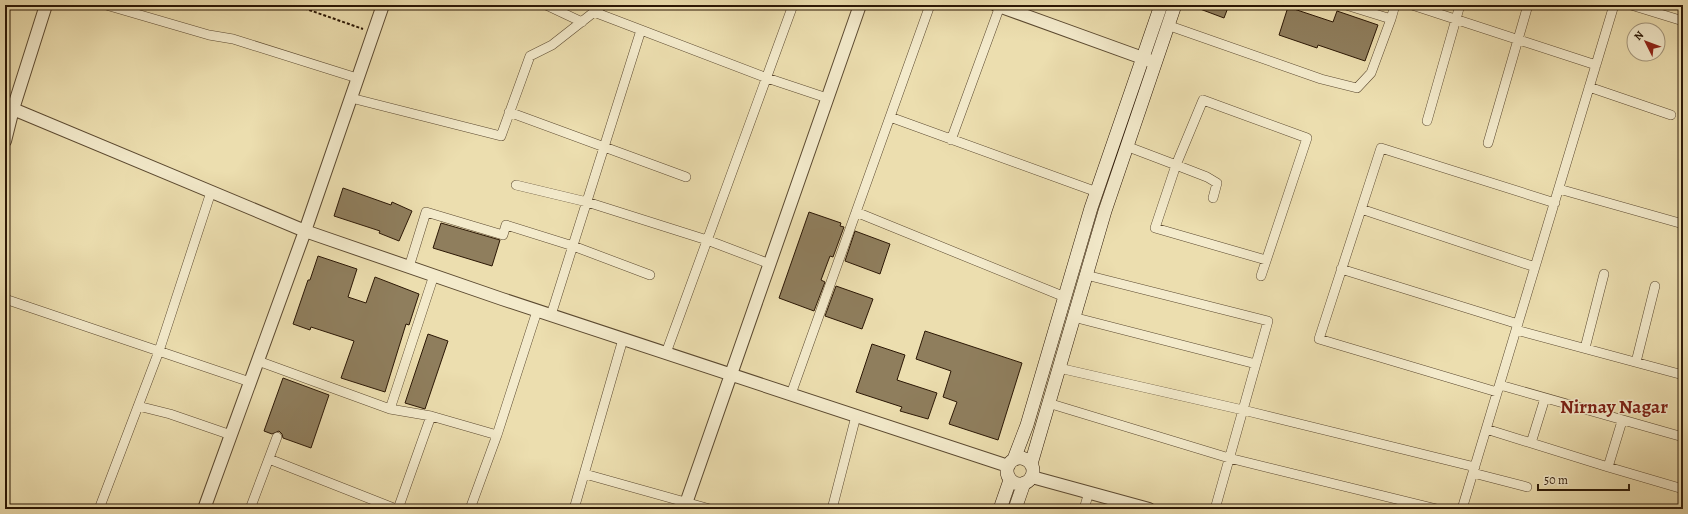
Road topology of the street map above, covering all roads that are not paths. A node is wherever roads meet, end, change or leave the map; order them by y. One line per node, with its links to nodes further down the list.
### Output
1 (46, 5): 35 (street)
2 (106, 5): 30 (street)
3 (383, 5): 30 (street)
4 (546, 5): 24 (street)
5 (603, 5): 20 (street)
6 (860, 5): 34 (street)
7 (930, 5): 38 (street)
8 (1161, 5): 28 (main road)
9 (1175, 5): 25 (main road)
10 (1346, 5): 22 (street)
11 (1395, 5): 22 (street)
12 (1412, 5): 23 (street)
13 (1460, 5): 23 (street)
14 (1528, 5): 27 (street)
15 (1614, 5): 29 (street)
16 (1631, 5): 21 (street)
17 (790, 6): 31 (street)
18 (998, 6): 19 (street); 40 (street)
19 (1020, 9): 28 (street)
20 (594, 12): 24 (street); 26 (street)
21 (1682, 18)
22 (1391, 19): 25 (street)
23 (1456, 19): 27 (street); 39 (street)
24 (582, 22): 36 (street)
25 (1167, 25): 28 (main road)
26 (641, 30): 31 (street); 44 (street)
27 (1518, 39): 29 (street); 42 (street)
28 (1149, 60): 43 (main road); 50 (main road)
29 (1596, 65): 32 (street)
30 (357, 78): 33 (street)
31 (767, 78): 34 (street); 58 (street)
32 (1589, 87): 37 (street); 48 (street)
33 (351, 98): 36 (street); 57 (street)
34 (827, 98): 61 (street)
35 (13, 108): 41 (street); 49 (street)
36 (509, 112): 44 (street)
37 (1671, 115)
38 (890, 117): 40 (street); 55 (street)
39 (1427, 121)
40 (952, 140): 50 (street)
41 (5, 141)
42 (1488, 142)
43 (1126, 146): 45 (street); 67 (main road)
44 (604, 148): 46 (street); 52 (street)
45 (1176, 165): 51 (street); 60 (street); 60 (street)
46 (686, 177)
47 (516, 185): 52 (street)
48 (1559, 189): 53 (street); 56 (street)
49 (211, 192): 57 (street); 79 (street)
50 (1097, 192): 71 (main road)
51 (1213, 198)
52 (587, 202): 58 (street); 59 (street)
53 (1555, 203): 54 (street); 63 (street)
54 (1361, 209): 63 (street); 64 (street)
55 (856, 212): 71 (street); 89 (street)
56 (1683, 224)
57 (305, 231): 62 (street); 81 (street)
58 (707, 240): 61 (street); 80 (street)
59 (572, 246): 62 (street); 66 (street); 74 (street)
60 (1266, 260): 69 (street)
61 (770, 264): 85 (street)
62 (409, 267): 68 (street)
63 (1535, 267): 76 (street)
64 (1342, 269): 76 (street); 88 (street)
65 (1604, 274): 78 (street)
66 (650, 275)
67 (1086, 275): 75 (main road); 83 (street)
68 (434, 276): 73 (street); 93 (street)
69 (1260, 276)
70 (1655, 286): 82 (street)
71 (1065, 297): 106 (main road)
72 (5, 299): 79 (street)
73 (537, 311): 74 (street); 100 (street)
74 (551, 315): 77 (street)
75 (1073, 317): 83 (street); 84 (main road)
76 (1517, 327): 78 (street); 88 (street)
77 (623, 339): 80 (street); 109 (street)
78 (1585, 348): 82 (street)
79 (159, 351): 87 (street); 92 (street)
80 (666, 353): 85 (street)
81 (258, 361): 87 (street); 93 (street)
82 (1636, 362): 86 (street)
83 (1256, 364): 94 (street)
84 (1058, 368): 91 (main road); 94 (street)
85 (731, 375): 89 (street); 115 (street)
86 (1683, 375)
87 (250, 382): 99 (street)
88 (1499, 388): 90 (street); 98 (street)
89 (791, 394): 96 (street)
90 (1545, 398): 97 (street); 103 (street)
91 (1048, 403): 104 (street); 110 (main road)
92 (138, 406): 99 (street); 117 (street)
93 (390, 409): 95 (street)
94 (1243, 410): 104 (street); 108 (street)
95 (431, 416): 100 (street); 120 (street)
96 (856, 416): 106 (street); 124 (street)
97 (1622, 421): 102 (street); 107 (street)
98 (1486, 429): 103 (street); 108 (street)
99 (231, 435): 118 (street)
100 (497, 435): 121 (street)
101 (277, 437): 105 (street)
102 (1683, 437)
103 (1531, 444): 107 (street)
104 (1229, 458): 129 (street); 130 (street)
105 (269, 459): 119 (street); 120 (street)
106 (1011, 462): 110 (main road); 111 (main road)
107 (1608, 466): 113 (street)
108 (1474, 470): 112 (street); 131 (street)
109 (585, 474): 115 (street); 122 (street)
110 (1029, 474): 111 (main road); 114 (street); 126 (main road)
111 (1010, 480): 125 (main road)
112 (1527, 487)
113 (1683, 489)
114 (1089, 492): 116 (street); 127 (street)
115 (685, 506): 123 (street)
116 (1133, 507): 128 (street)
117 (99, 509)
118 (204, 509)
119 (250, 509)
120 (397, 509)
121 (470, 509)
122 (574, 509)
123 (710, 509)
124 (832, 509)
125 (1000, 509)
126 (1015, 509)
127 (1084, 509)
128 (1149, 509)
129 (1215, 509)
130 (1437, 509)
131 (1462, 509)

